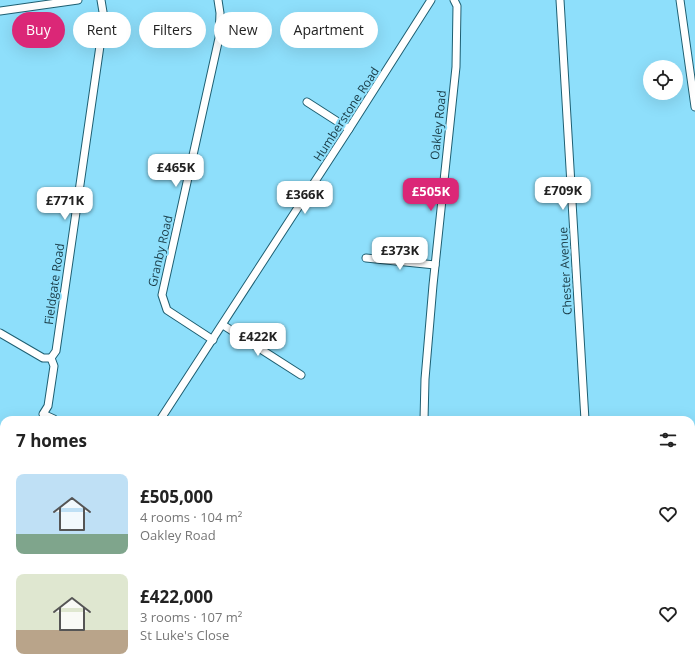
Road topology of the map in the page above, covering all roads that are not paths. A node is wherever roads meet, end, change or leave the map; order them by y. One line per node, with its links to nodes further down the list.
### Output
1 (78, 0): 8 (street)
2 (101, 0): 19 (street, Fieldgate Road)
3 (218, 0): 18 (street, Granby Road)
4 (431, 0): 13 (street, Humberstone Road)
5 (454, 0): 15 (street, Oakley Road)
6 (560, 0): 24 (street, Chester Avenue)
7 (680, 0): 10 (street)
8 (52, 2): 9 (street)
9 (0, 11)
10 (694, 96): 12 (street)
11 (307, 102): 13 (street)
12 (695, 107)
13 (350, 129): 16 (street, Humberstone Road)
14 (366, 258): 15 (street)
15 (435, 265): 23 (street, Oakley Road)
16 (223, 325): 18 (street, Humberstone Road); 20 (street)
17 (0, 333): 19 (street)
18 (213, 340): 22 (street, Humberstone Road)
19 (51, 358): 21 (street, Fieldgate Road)
20 (301, 375)
21 (47, 416)
22 (165, 416)
23 (424, 416)
24 (585, 416)

